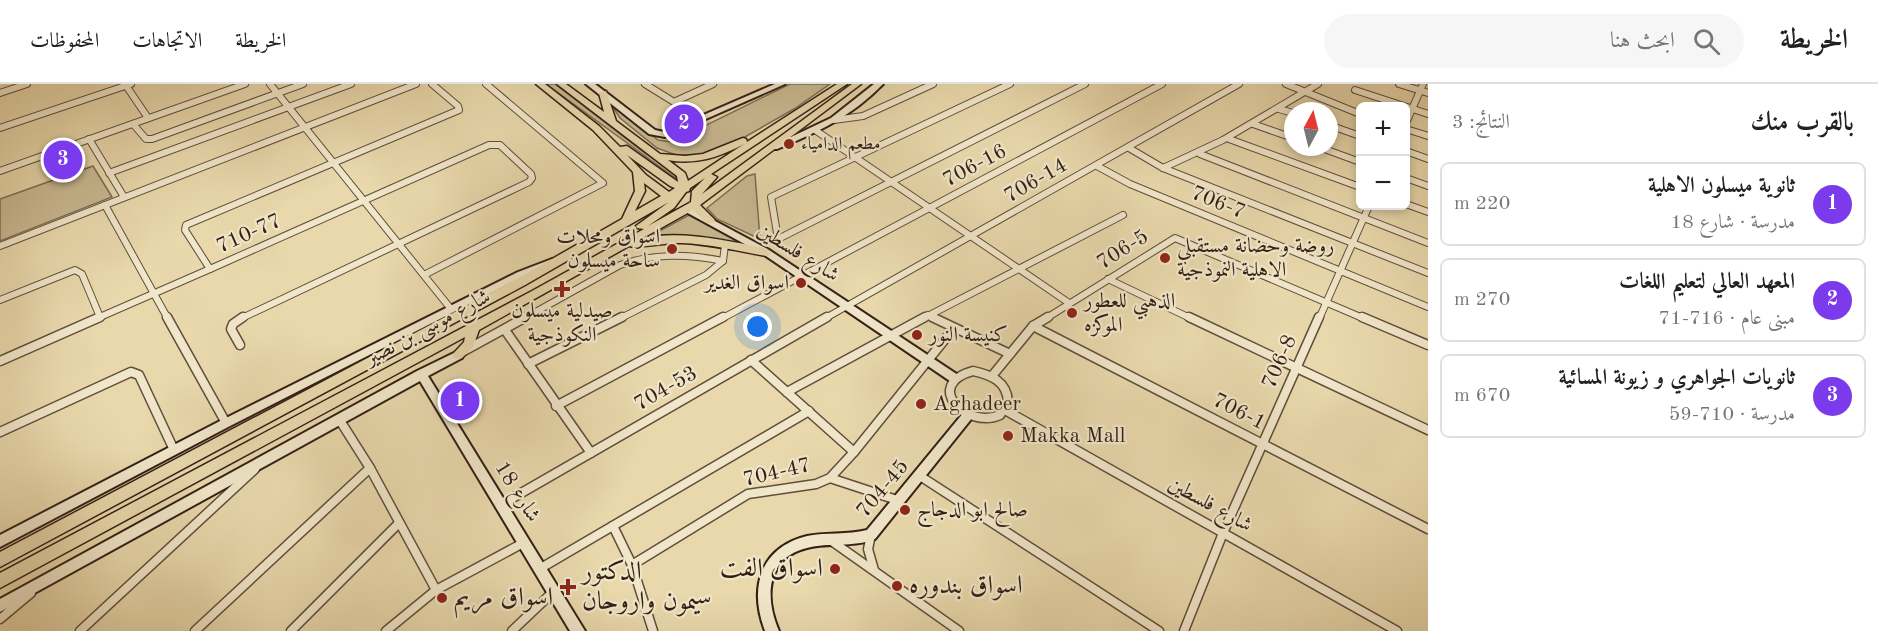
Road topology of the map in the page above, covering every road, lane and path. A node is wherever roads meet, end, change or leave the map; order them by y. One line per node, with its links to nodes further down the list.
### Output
1 (27, 84): 30 (street)
2 (245, 84): 42 (street)
3 (270, 84): 31 (street)
4 (303, 84): 31 (street)
5 (351, 84): 34 (street)
6 (416, 84): 47 (street)
7 (432, 84): 67 (street)
8 (486, 84): 107 (street)
9 (540, 84): 49 (main road)
10 (561, 84): 44 (main road)
11 (590, 84): 32 (street)
12 (645, 84): 13 (street)
13 (714, 84)
14 (782, 84): 32 (street)
15 (843, 84): 41 (main road)
16 (857, 84): 58 (main road, شارع موسى بن نصير)
17 (879, 84): 43 (street)
18 (933, 84): 43 (street)
19 (1010, 84): 64 (street)
20 (1085, 84): 74 (street)
21 (1162, 84): 86 (street, 706-16)
22 (1239, 84): 59 (street, 706-14)
23 (1286, 84): 29 (street)
24 (1318, 84): 29 (street)
25 (1399, 84): 27 (street)
26 (127, 85): 42 (street); 48 (street)
27 (1421, 87): 33 (street); 35 (street)
28 (1355, 90): 35 (street)
29 (1304, 92): 36 (street); 38 (street)
30 (0, 93)
31 (278, 93): 34 (street); 45 (street)
32 (603, 93): 44 (main road)
33 (1428, 93)
34 (289, 107): 47 (street); 72 (street)
35 (1412, 108): 39 (street); 40 (street)
36 (1279, 109): 37 (street); 46 (street)
37 (1284, 110)
38 (1356, 112)
39 (1410, 113)
40 (1428, 114)
41 (795, 115): 61 (main road); 78 (main road); 79 (main road)
42 (148, 118): 45 (street)
43 (834, 120): 51 (street)
44 (612, 123): 61 (main road)
45 (133, 124): 56 (street)
46 (1253, 124): 53 (street); 57 (street)
47 (305, 127): 67 (street); 80 (street)
48 (0, 128)
49 (596, 128): 71 (main road); 78 (main road)
50 (1338, 128): 54 (street)
51 (816, 130): 58 (street); 64 (street)
52 (1410, 130): 55 (street)
53 (1284, 135)
54 (1356, 135)
55 (1428, 136)
56 (89, 139): 70 (street); 72 (street)
57 (1229, 139): 62 (street); 76 (street)
58 (774, 147): 75 (main road, شارع موسى بن نصير)
59 (1129, 148): 68 (street, 706-14); 69 (street)
60 (1410, 152): 65 (street)
61 (654, 154): 78 (main road)
62 (1200, 154): 69 (street); 90 (street)
63 (1338, 154): 66 (street)
64 (855, 158): 74 (street); 74 (street)
65 (1428, 159)
66 (1356, 161)
67 (333, 163): 82 (street); 103 (street, 710-77)
68 (1097, 166): 93 (street, 706-14); 105 (street, 706-7)
69 (1163, 168): 94 (street)
70 (0, 171)
71 (638, 172): 81 (main road); 91 (main road)
72 (110, 173): 80 (street)
73 (1410, 179): 77 (street)
74 (891, 182): 86 (street)
75 (725, 183): 79 (main road); 85 (main road, شارع موسى بن نصير)
76 (1356, 186)
77 (1428, 186)
78 (683, 188): 79 (main road); 81 (main road)
79 (698, 190): 85 (main road)
80 (124, 198): 83 (street)
81 (671, 199): 85 (main road); 91 (main road, شارع موسى بن نصير); 111 (main road)
82 (364, 201): 96 (street); 96 (street, 710-77); 103 (street, 710-77)
83 (105, 205): 98 (street); 110 (street)
84 (1410, 205): 88 (street)
85 (691, 206): 92 (main road); 99 (main road, شارع موسى بن نصير)
86 (930, 209): 93 (street); 108 (street, 706-16)
87 (1367, 210): 90 (street, 706-8)
88 (1428, 212)
89 (1123, 215): 104 (street)
90 (1363, 218): 94 (street, 706-8); 95 (street)
91 (625, 220): 101 (main road, شارع موسى بن نصير)
92 (710, 221): 100 (street, شارع فلسطين)
93 (971, 237): 104 (street); 115 (street, 706-14)
94 (1352, 243): 105 (street, 706-8); 106 (street)
95 (1428, 243)
96 (399, 244): 107 (street); 125 (street)
97 (725, 245): 99 (main road); 100 (main road); 102 (street)
98 (0, 246)
99 (617, 248): 111 (main road, شارع موسى بن نصير)
100 (766, 252): 108 (street, شارع فلسطين)
101 (558, 260): 117 (street); 164 (main road, شارع موسى بن نصير)
102 (723, 261): 123 (street); 132 (street)
103 (210, 269): 110 (street)
104 (1018, 269): 114 (street); 118 (street)
105 (1340, 271): 113 (street, 706-8); 116 (street, 706-7)
106 (1428, 273)
107 (424, 275): 117 (street)
108 (803, 276): 115 (street, شارع فلسطين); 138 (street, 706-16)
109 (1108, 279): 113 (street, 706-5); 114 (street, 706-5); 133 (street)
110 (154, 293): 119 (street); 143 (street)
111 (536, 294): 121 (main road, شارع موسى بن نصير)
112 (0, 300): 119 (street)
113 (1326, 302): 126 (street, 706-5); 133 (street, 706-8)
114 (1069, 303): 120 (street, 706-5)
115 (849, 306): 124 (street, شارع فلسطين); 129 (street, 704-53)
116 (1428, 307)
117 (451, 309): 143 (street)
118 (928, 315): 122 (street); 124 (street)
119 (100, 317): 130 (street)
120 (1033, 326): 127 (street, 706-5); 146 (street, 706-1)
121 (474, 328): 128 (main road); 169 (main road, شارع موسى بن نصير)
122 (954, 328): 127 (street); 131 (street, 704-47)
123 (505, 330): 128 (street); 132 (street)
124 (890, 335): 131 (street, شارع فلسطين); 137 (street)
125 (240, 345)
126 (1428, 345)
127 (1010, 354): 135 (street, 706-5)
128 (458, 355): 134 (street)
129 (752, 360): 137 (street); 149 (street, 704-53)
130 (0, 361)
131 (928, 361): 136 (street, شارع فلسطين); 148 (street, 704-47)
132 (528, 364): 138 (street)
133 (1296, 368): 144 (street); 146 (street, 706-8)
134 (421, 374): 142 (street); 155 (street, شارع 18)
135 (992, 376): 136 (street); 139 (street)
136 (954, 378): 141 (street)
137 (788, 392): 140 (street)
138 (556, 406): 149 (street)
139 (1005, 410): 141 (street); 159 (street, شارع فلسطين)
140 (809, 411): 148 (street); 157 (street)
141 (968, 415): 152 (street, 704-45)
142 (339, 419): 150 (street); 151 (street)
143 (226, 423): 147 (street)
144 (1428, 430)
145 (0, 432): 147 (street)
146 (1263, 444): 158 (street, 706-1); 159 (street, 706-8)
147 (174, 450): 161 (street)
148 (854, 452): 153 (street, 704-47)
149 (591, 453): 155 (street, 704-53)
150 (265, 460): 168 (street); 174 (street)
151 (370, 468): 156 (street); 175 (street)
152 (920, 476): 154 (street, 704-45); 183 (street)
153 (830, 478): 154 (street); 165 (street, 704-47)
154 (900, 501): 160 (street, 704-45)
155 (502, 504): 162 (street, شارع 18)
156 (399, 523): 170 (street); 176 (street)
157 (613, 526): 165 (street); 166 (street)
158 (1428, 529)
159 (1223, 533): 184 (street, 706-8); 185 (street, شارع فلسطين)
160 (871, 535): 163 (street, 704-45); 167 (street)
161 (0, 541)
162 (525, 542): 166 (street, شارع 18); 170 (street)
163 (833, 542): 167 (street); 181 (street, 704-45)
164 (0, 560)
165 (632, 565): 180 (street)
166 (541, 568): 171 (street, شارع 18)
167 (875, 572): 182 (street)
168 (46, 580): 172 (street); 173 (street)
169 (0, 581)
170 (436, 590): 177 (street)
171 (554, 591): 178 (street); 179 (street, شارع 18)
172 (0, 606)
173 (0, 619)
174 (80, 631)
175 (195, 631)
176 (291, 631)
177 (386, 631)
178 (512, 631)
179 (578, 631)
180 (653, 631)
181 (772, 631)
182 (959, 631)
183 (1159, 631)
184 (1184, 631)
185 (1397, 631)

